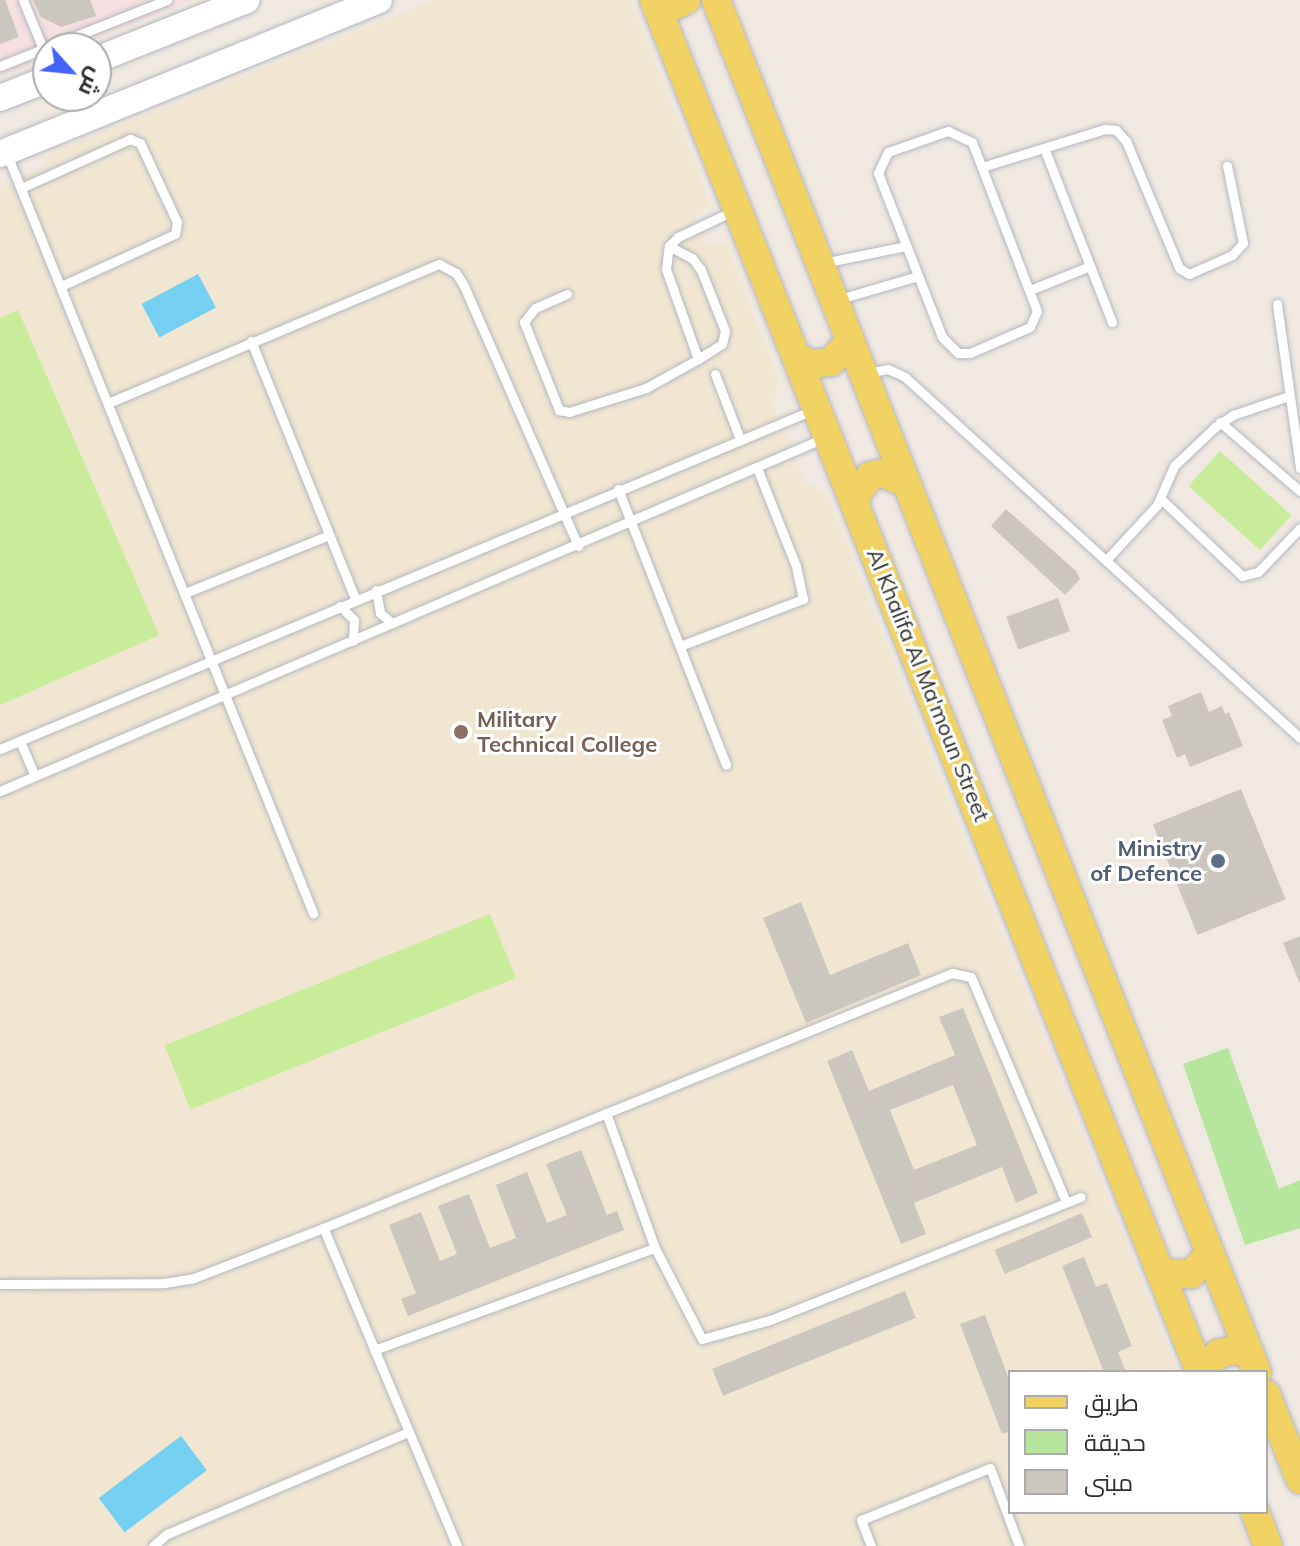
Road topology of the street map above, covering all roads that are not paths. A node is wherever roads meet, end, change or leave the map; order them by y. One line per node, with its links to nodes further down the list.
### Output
1 (23, 0): 8 (lane)
2 (167, 0): 9 (lane)
3 (247, 0): 11 (street)
4 (379, 0): 15 (street)
5 (686, 0): 7 (main road)
6 (716, 0): 23 (main road)
7 (656, 6): 20 (main road, Al Khalifa Al Ma'moun Street)
8 (36, 32)
9 (86, 32)
10 (32, 53): 12 (lane)
11 (112, 54)
12 (0, 66)
13 (32, 85): 14 (street)
14 (0, 98)
15 (2, 148): 19 (lane)
16 (1044, 148): 17 (lane); 18 (lane); 24 (lane)
17 (1227, 166)
18 (982, 167): 22 (lane); 27 (lane)
19 (21, 188): 26 (lane); 26 (lane)
20 (738, 208): 21 (lane); 34 (main road, Al Khalifa Al Ma'moun Street)
21 (669, 246): 35 (lane); 35 (lane)
22 (906, 246): 23 (lane); 25 (lane)
23 (818, 264): 29 (main road)
24 (1090, 266): 27 (lane); 31 (lane)
25 (918, 276): 27 (lane); 29 (lane)
26 (61, 286): 39 (lane)
27 (1030, 290)
28 (567, 294): 35 (lane)
29 (833, 301): 33 (main road)
30 (1277, 304): 38 (lane)
31 (1112, 322)
32 (251, 341): 39 (lane); 51 (lane); 54 (lane)
33 (849, 342): 34 (main road); 37 (main road)
34 (799, 358): 40 (main road, Al Khalifa Al Ma'moun Street)
35 (698, 359)
36 (715, 374): 43 (lane)
37 (862, 375): 46 (main road); 56 (lane)
38 (1289, 396): 41 (lane); 45 (lane)
39 (108, 403): 58 (lane)
40 (818, 408): 42 (main road, Al Khalifa Al Ma'moun Street); 43 (lane)
41 (1220, 422): 48 (lane); 50 (lane)
42 (829, 436): 44 (lane); 49 (main road, Al Khalifa Al Ma'moun Street)
43 (740, 439): 47 (lane)
44 (757, 468): 52 (lane); 63 (lane)
45 (1300, 468)
46 (903, 482): 49 (main road); 78 (main road)
47 (618, 489): 51 (lane); 52 (lane)
48 (1300, 491)
49 (854, 498): 79 (main road, Al Khalifa Al Ma'moun Street)
50 (1161, 499): 53 (lane); 56 (lane)
51 (566, 512): 55 (lane); 57 (lane)
52 (634, 523): 55 (lane); 63 (lane)
53 (1300, 528)
54 (329, 535): 58 (lane); 59 (lane)
55 (578, 546): 61 (lane)
56 (1107, 559): 66 (lane)
57 (376, 590): 59 (lane); 61 (lane)
58 (185, 593): 64 (lane)
59 (355, 599): 60 (lane)
60 (340, 606): 62 (lane); 64 (lane)
61 (392, 623): 62 (lane)
62 (353, 641): 65 (lane)
63 (680, 646): 69 (lane)
64 (212, 660): 65 (lane); 67 (lane)
65 (227, 697): 70 (lane); 72 (lane)
66 (1300, 738)
67 (20, 741): 68 (lane); 70 (lane)
68 (0, 749)
69 (726, 765)
70 (35, 776): 71 (lane)
71 (0, 791)
72 (313, 913)
73 (606, 1113): 75 (lane); 76 (lane); 77 (lane)
74 (1080, 1197): 75 (lane)
75 (1066, 1202): 77 (lane)
76 (323, 1228): 80 (lane); 81 (lane)
77 (655, 1248): 81 (lane)
78 (1210, 1254): 79 (main road); 82 (main road)
79 (1162, 1274): 83 (main road, Al Khalifa Al Ma'moun Street)
80 (0, 1284)
81 (374, 1350): 86 (lane)
82 (1254, 1364): 84 (main road)
83 (1201, 1370)
84 (1204, 1370)
85 (1268, 1399): 87 (main road)
86 (406, 1433): 89 (lane); 90 (lane)
87 (1300, 1479)
88 (1256, 1514): 93 (main road)
89 (153, 1546)
90 (457, 1546)
91 (871, 1546): 92 (lane)
92 (1019, 1546)
93 (1268, 1546)

